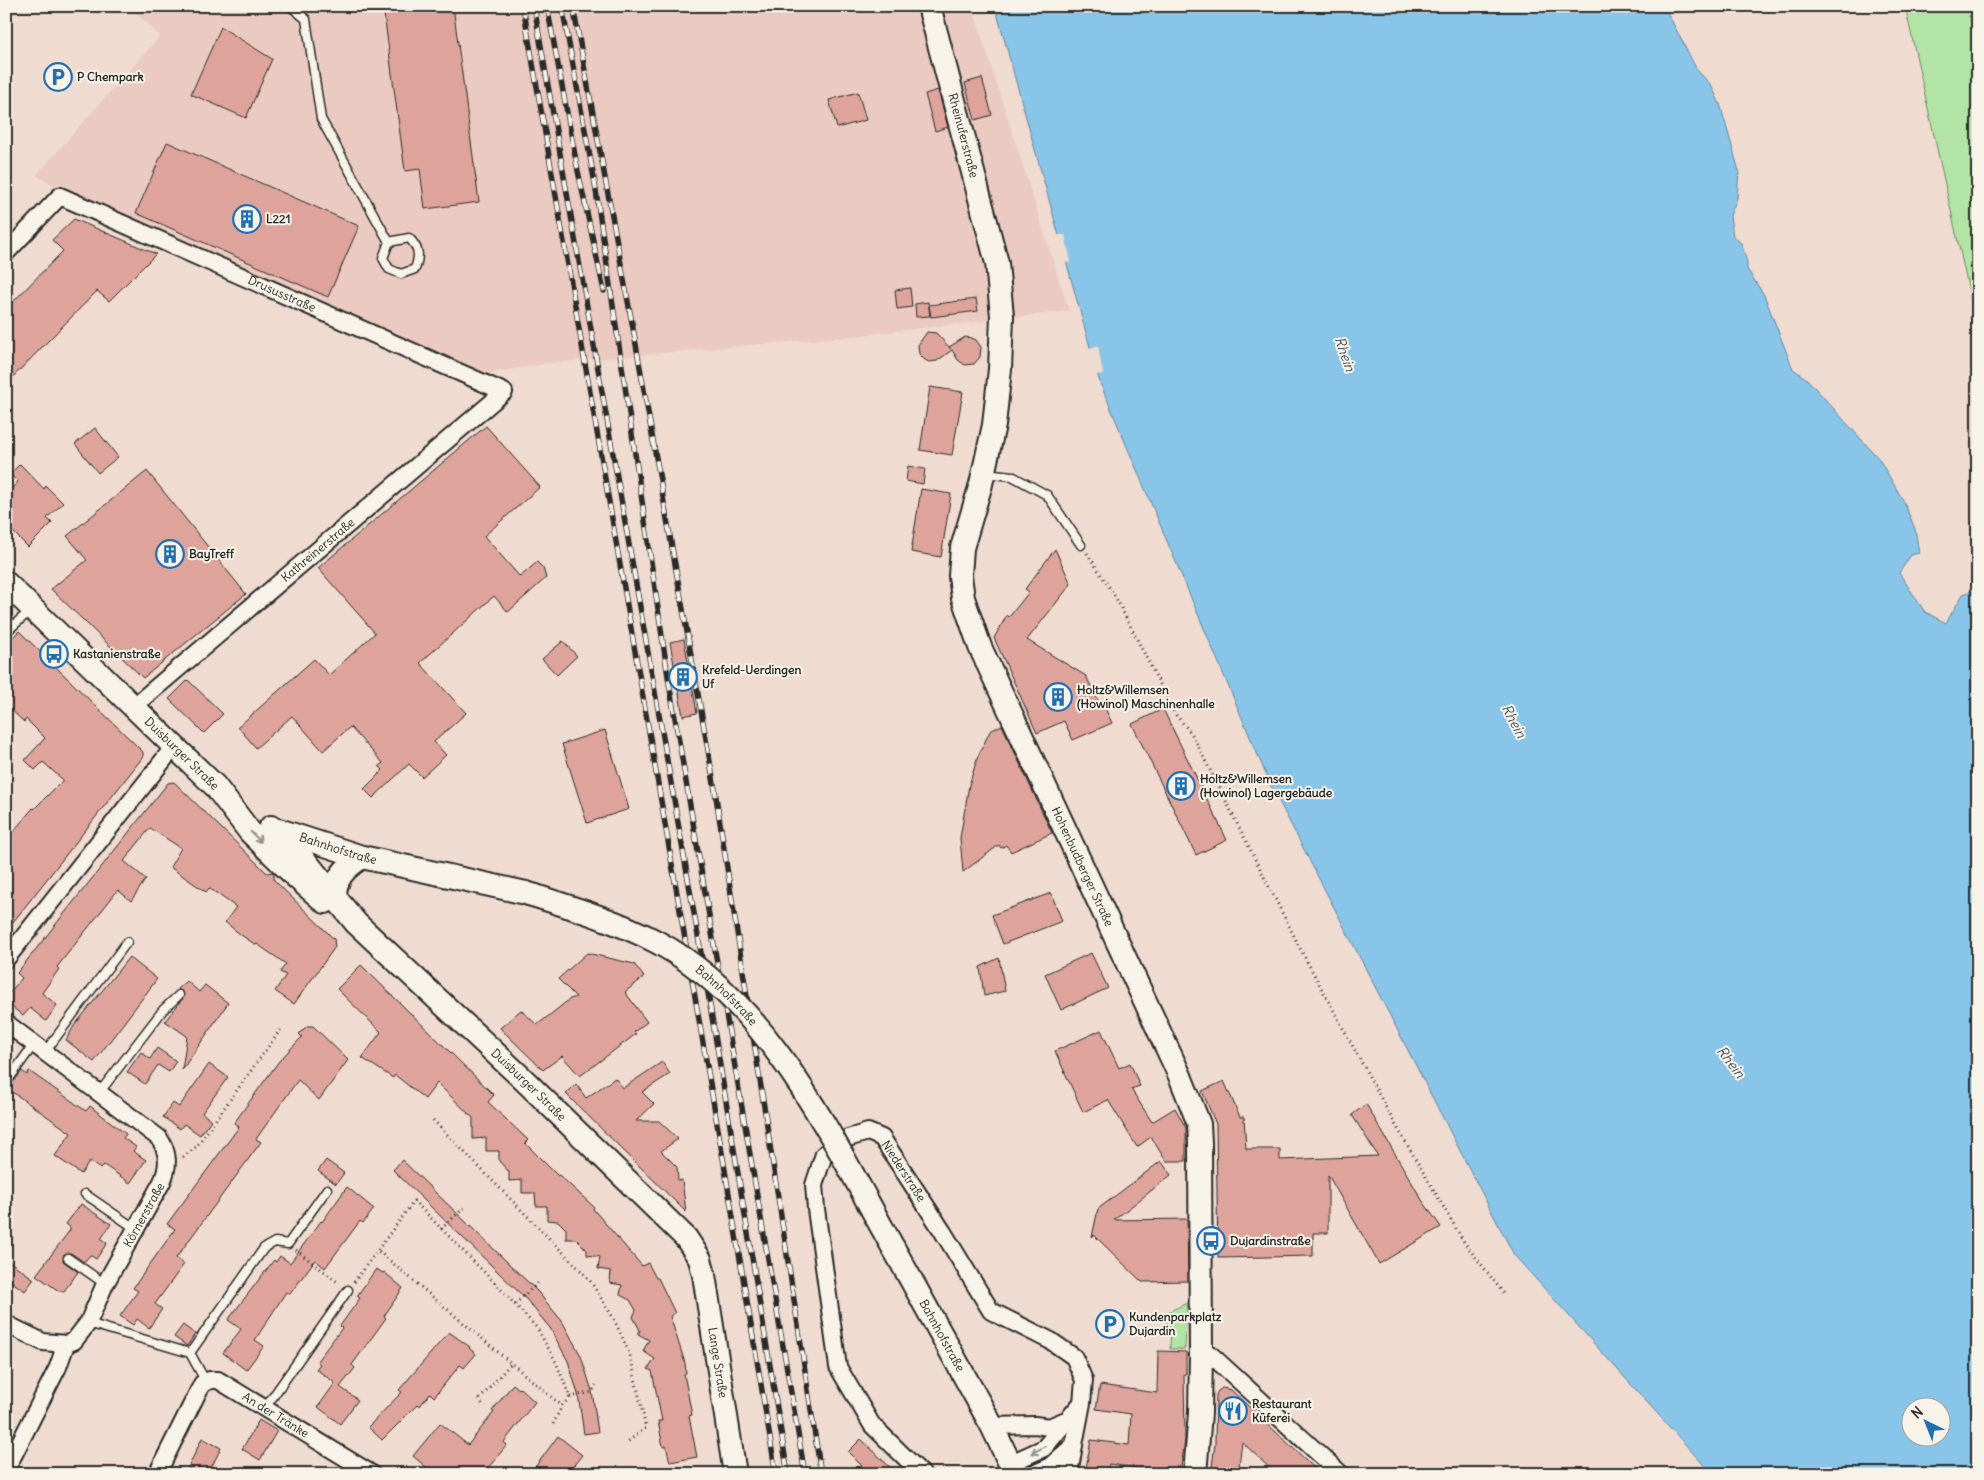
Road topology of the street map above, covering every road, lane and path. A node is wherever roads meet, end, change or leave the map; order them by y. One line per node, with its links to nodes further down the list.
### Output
1 (290, 6): 5 (lane)
2 (930, 6): 7 (street, Rheinuferstraße)
3 (1968, 6): 4 (path)
4 (1978, 51)
5 (389, 242): 5 (lane)
6 (6, 253): 8 (street, Drususstraße)
7 (997, 263): 9 (street, Hohenbudberger Straße)
8 (504, 392): 14 (street, Kathreinerstraße)
9 (983, 472): 10 (lane); 49 (street, Hohenbudberger Straße)
10 (1081, 545): 43 (path)
11 (6, 583): 12 (street, Duisburger Straße)
12 (33, 609): 13 (lane); 14 (street, Duisburger Straße)
13 (6, 632)
14 (133, 707): 15 (street, Duisburger Straße)
15 (174, 748): 16 (street, Duisburger Straße); 22 (street)
16 (215, 786): 17 (street, Bahnhofstraße); 20 (street, Duisburger Straße, one-way to 20)
17 (271, 827): 18 (street, Bahnhofstraße); 19 (street, Duisburger Straße)
18 (362, 857): 19 (street); 60 (street, Bahnhofstraße, bridge)
19 (335, 899): 20 (street, Duisburger Straße)
20 (356, 923): 38 (street, Duisburger Straße)
21 (128, 942): 26 (lane)
22 (6, 959)
23 (179, 995): 28 (lane)
24 (6, 1023): 26 (street, Körnerstraße)
25 (281, 1029): 30 (path)
26 (39, 1048): 27 (lane); 28 (street, Körnerstraße)
27 (6, 1083)
28 (100, 1093): 30 (street, Körnerstraße)
29 (433, 1120): 61 (path)
30 (167, 1170): 35 (street, Körnerstraße)
31 (327, 1189): 36 (lane)
32 (85, 1194): 35 (lane)
33 (464, 1208): 34 (path)
34 (442, 1228): 37 (path); 44 (path)
35 (136, 1229): 41 (street, Körnerstraße)
36 (288, 1244): 42 (path); 48 (lane)
37 (377, 1250): 42 (path); 50 (path)
38 (696, 1252): 67 (street, Lange Straße)
39 (68, 1258): 41 (lane)
40 (539, 1282): 44 (path)
41 (105, 1284): 45 (street, Körnerstraße)
42 (348, 1290): 57 (lane)
43 (1504, 1294)
44 (515, 1304): 53 (path)
45 (88, 1322): 47 (street); 48 (lane)
46 (6, 1324): 47 (street)
47 (66, 1344): 64 (street)
48 (190, 1353): 51 (lane)
49 (1201, 1353): 71 (street, Hohenbudberger Straße); 72 (street)
50 (511, 1363): 55 (path); 56 (path)
51 (206, 1382): 57 (street, An der Tränke); 65 (street)
52 (596, 1385): 53 (path)
53 (570, 1397): 56 (path)
54 (1082, 1403): 58 (street); 62 (street, Niederstraße); 68 (street, Niederstraße)
55 (482, 1404)
56 (562, 1406): 59 (path)
57 (264, 1408): 66 (street, An der Tränke)
58 (1070, 1418): 60 (street); 63 (street, one-way to 63)
59 (553, 1424)
60 (992, 1426): 63 (street, Bahnhofstraße)
61 (626, 1444)
62 (1074, 1445): 69 (street); 70 (street, Niederstraße)
63 (1013, 1468)
64 (6, 1470)
65 (157, 1474)
66 (372, 1474)
67 (735, 1474)
68 (922, 1474)
69 (1033, 1474)
70 (1069, 1474)
71 (1195, 1474)
72 (1341, 1474)

